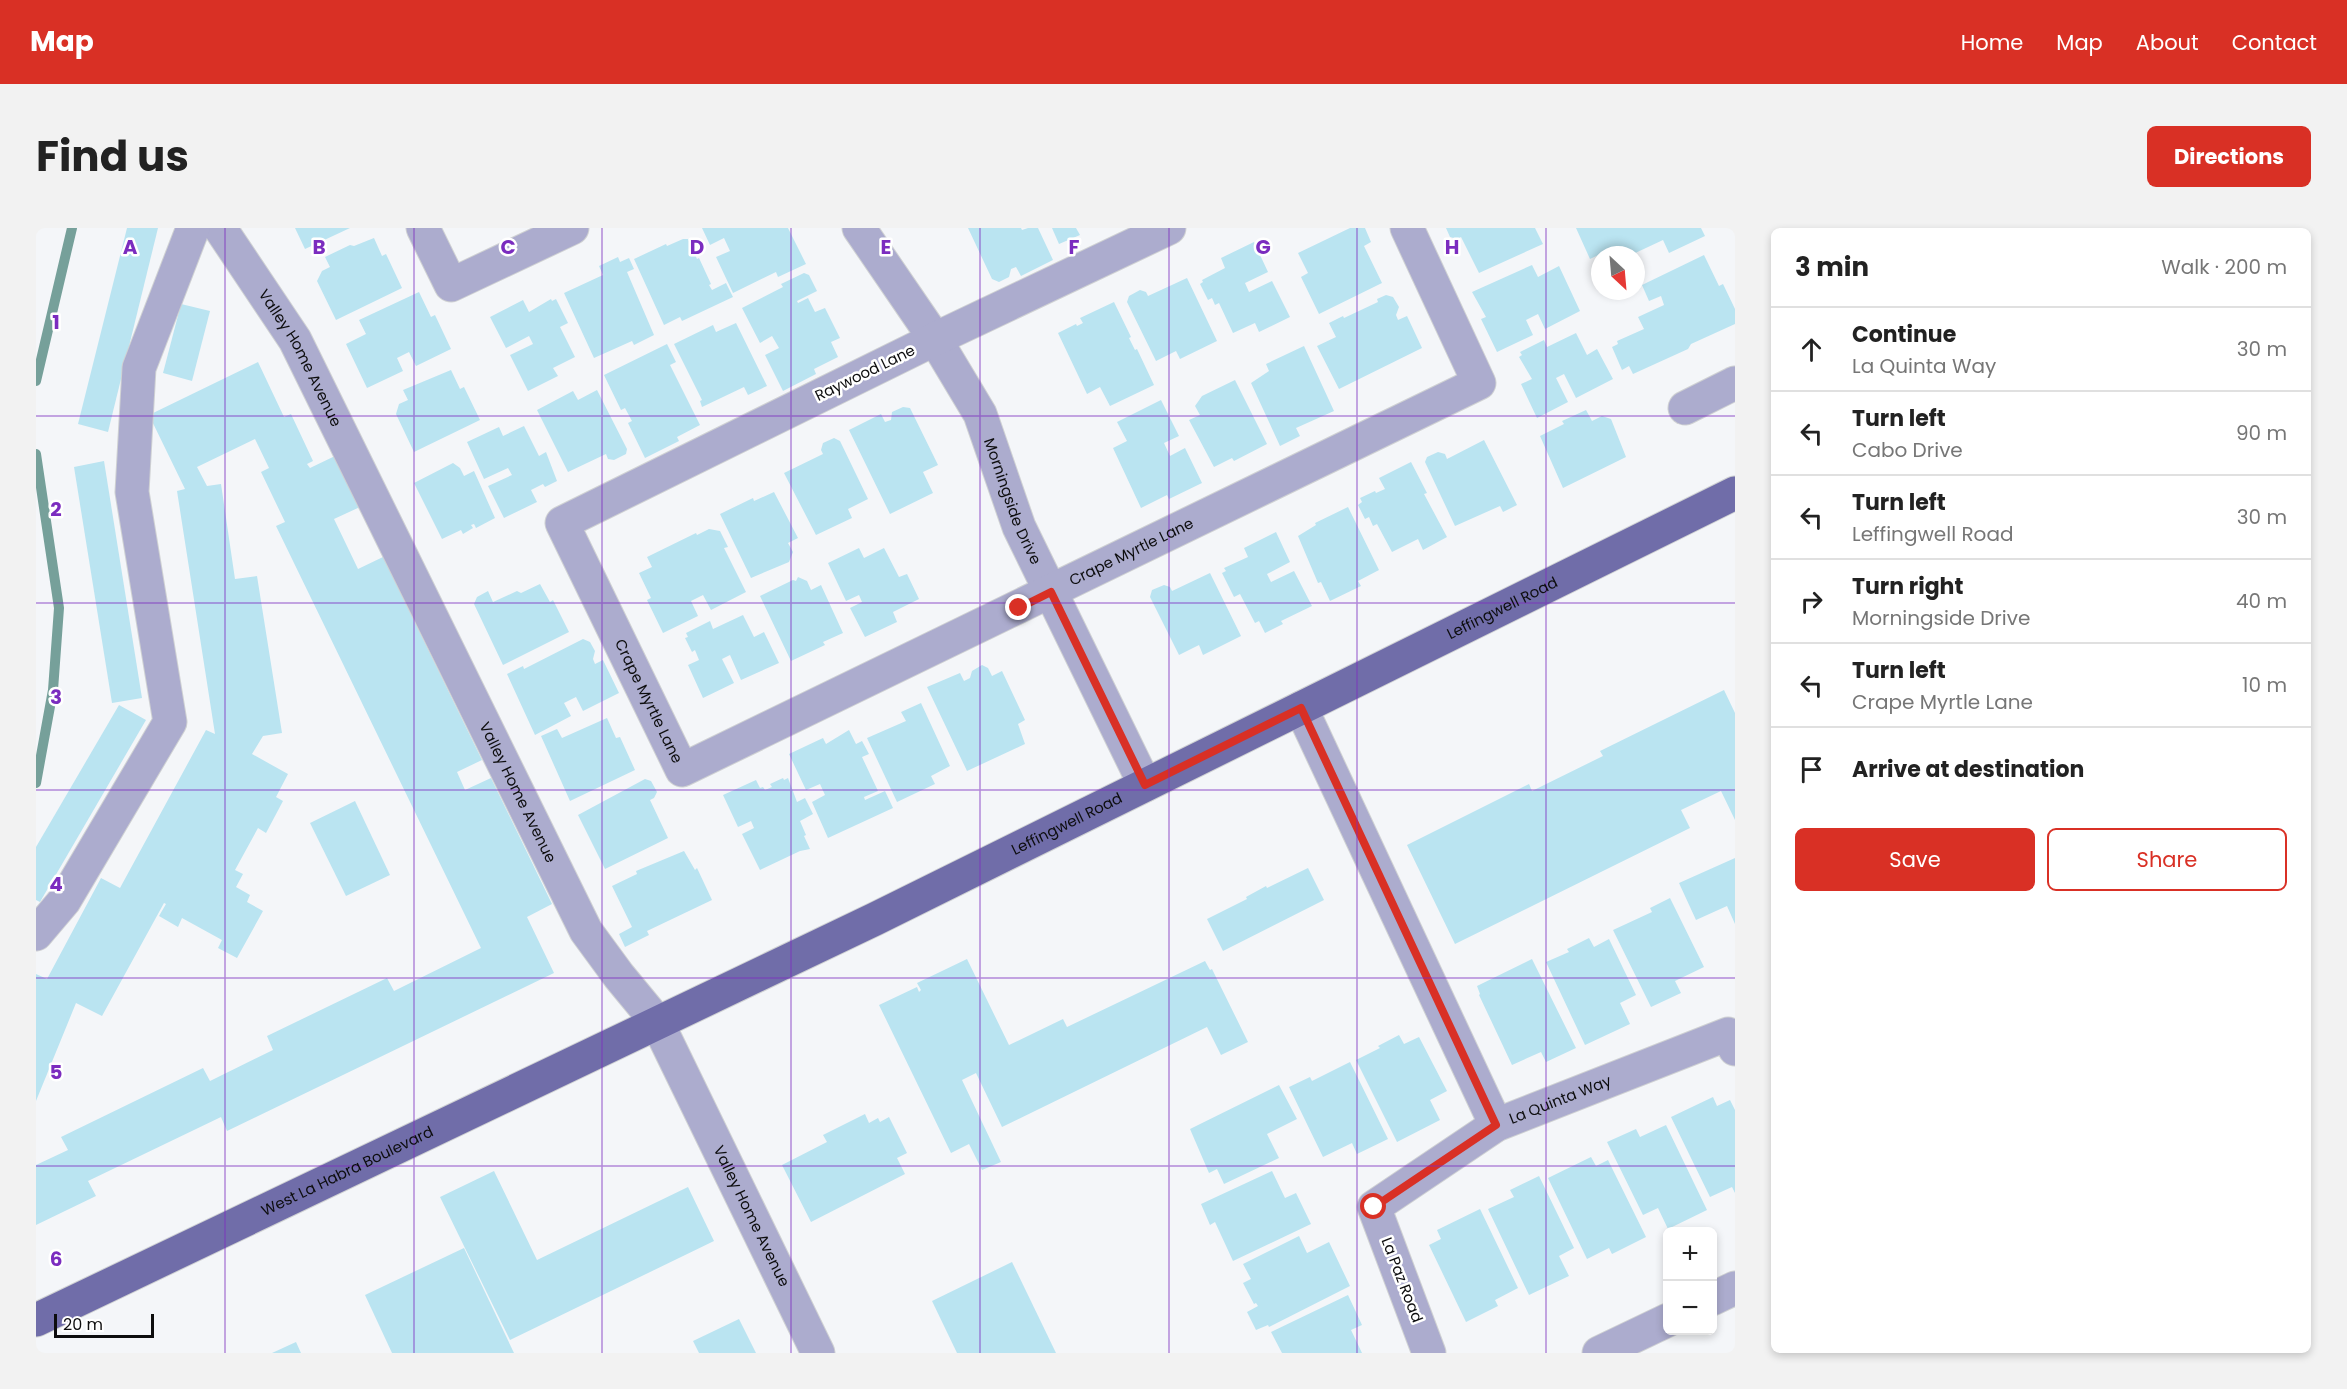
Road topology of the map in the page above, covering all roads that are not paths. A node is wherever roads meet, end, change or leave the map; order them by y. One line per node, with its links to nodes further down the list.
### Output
1 (193, 228): 16 (street)
2 (220, 228): 17 (street, Valley Home Avenue)
3 (423, 228): 4 (street)
4 (572, 228)
5 (859, 228): 8 (street, Morningside Drive)
6 (1169, 228): 8 (street, Raywood Lane)
7 (1407, 228): 13 (street, Crape Myrtle Lane)
8 (935, 339): 12 (street, Raywood Lane); 13 (street, Morningside Drive)
9 (1735, 382): 10 (street)
10 (1685, 408)
11 (1735, 493): 14 (main road, Leffingwell Road)
12 (562, 523): 13 (street, Crape Myrtle Lane)
13 (1051, 592): 15 (street, Morningside Drive)
14 (1301, 708): 15 (main road, Leffingwell Road); 19 (street)
15 (1145, 785): 17 (main road, Leffingwell Road)
16 (36, 934)
17 (657, 1022): 23 (main road, West La Habra Boulevard); 25 (street, Valley Home Avenue)
18 (1732, 1042): 19 (street, La Quinta Way)
19 (1496, 1125): 20 (street, La Quinta Way)
20 (1374, 1207): 26 (street, La Paz Road)
21 (1735, 1288): 22 (street)
22 (1717, 1297)
23 (36, 1320)
24 (1663, 1322): 27 (street)
25 (818, 1353)
26 (1429, 1353)
27 (1599, 1353)

